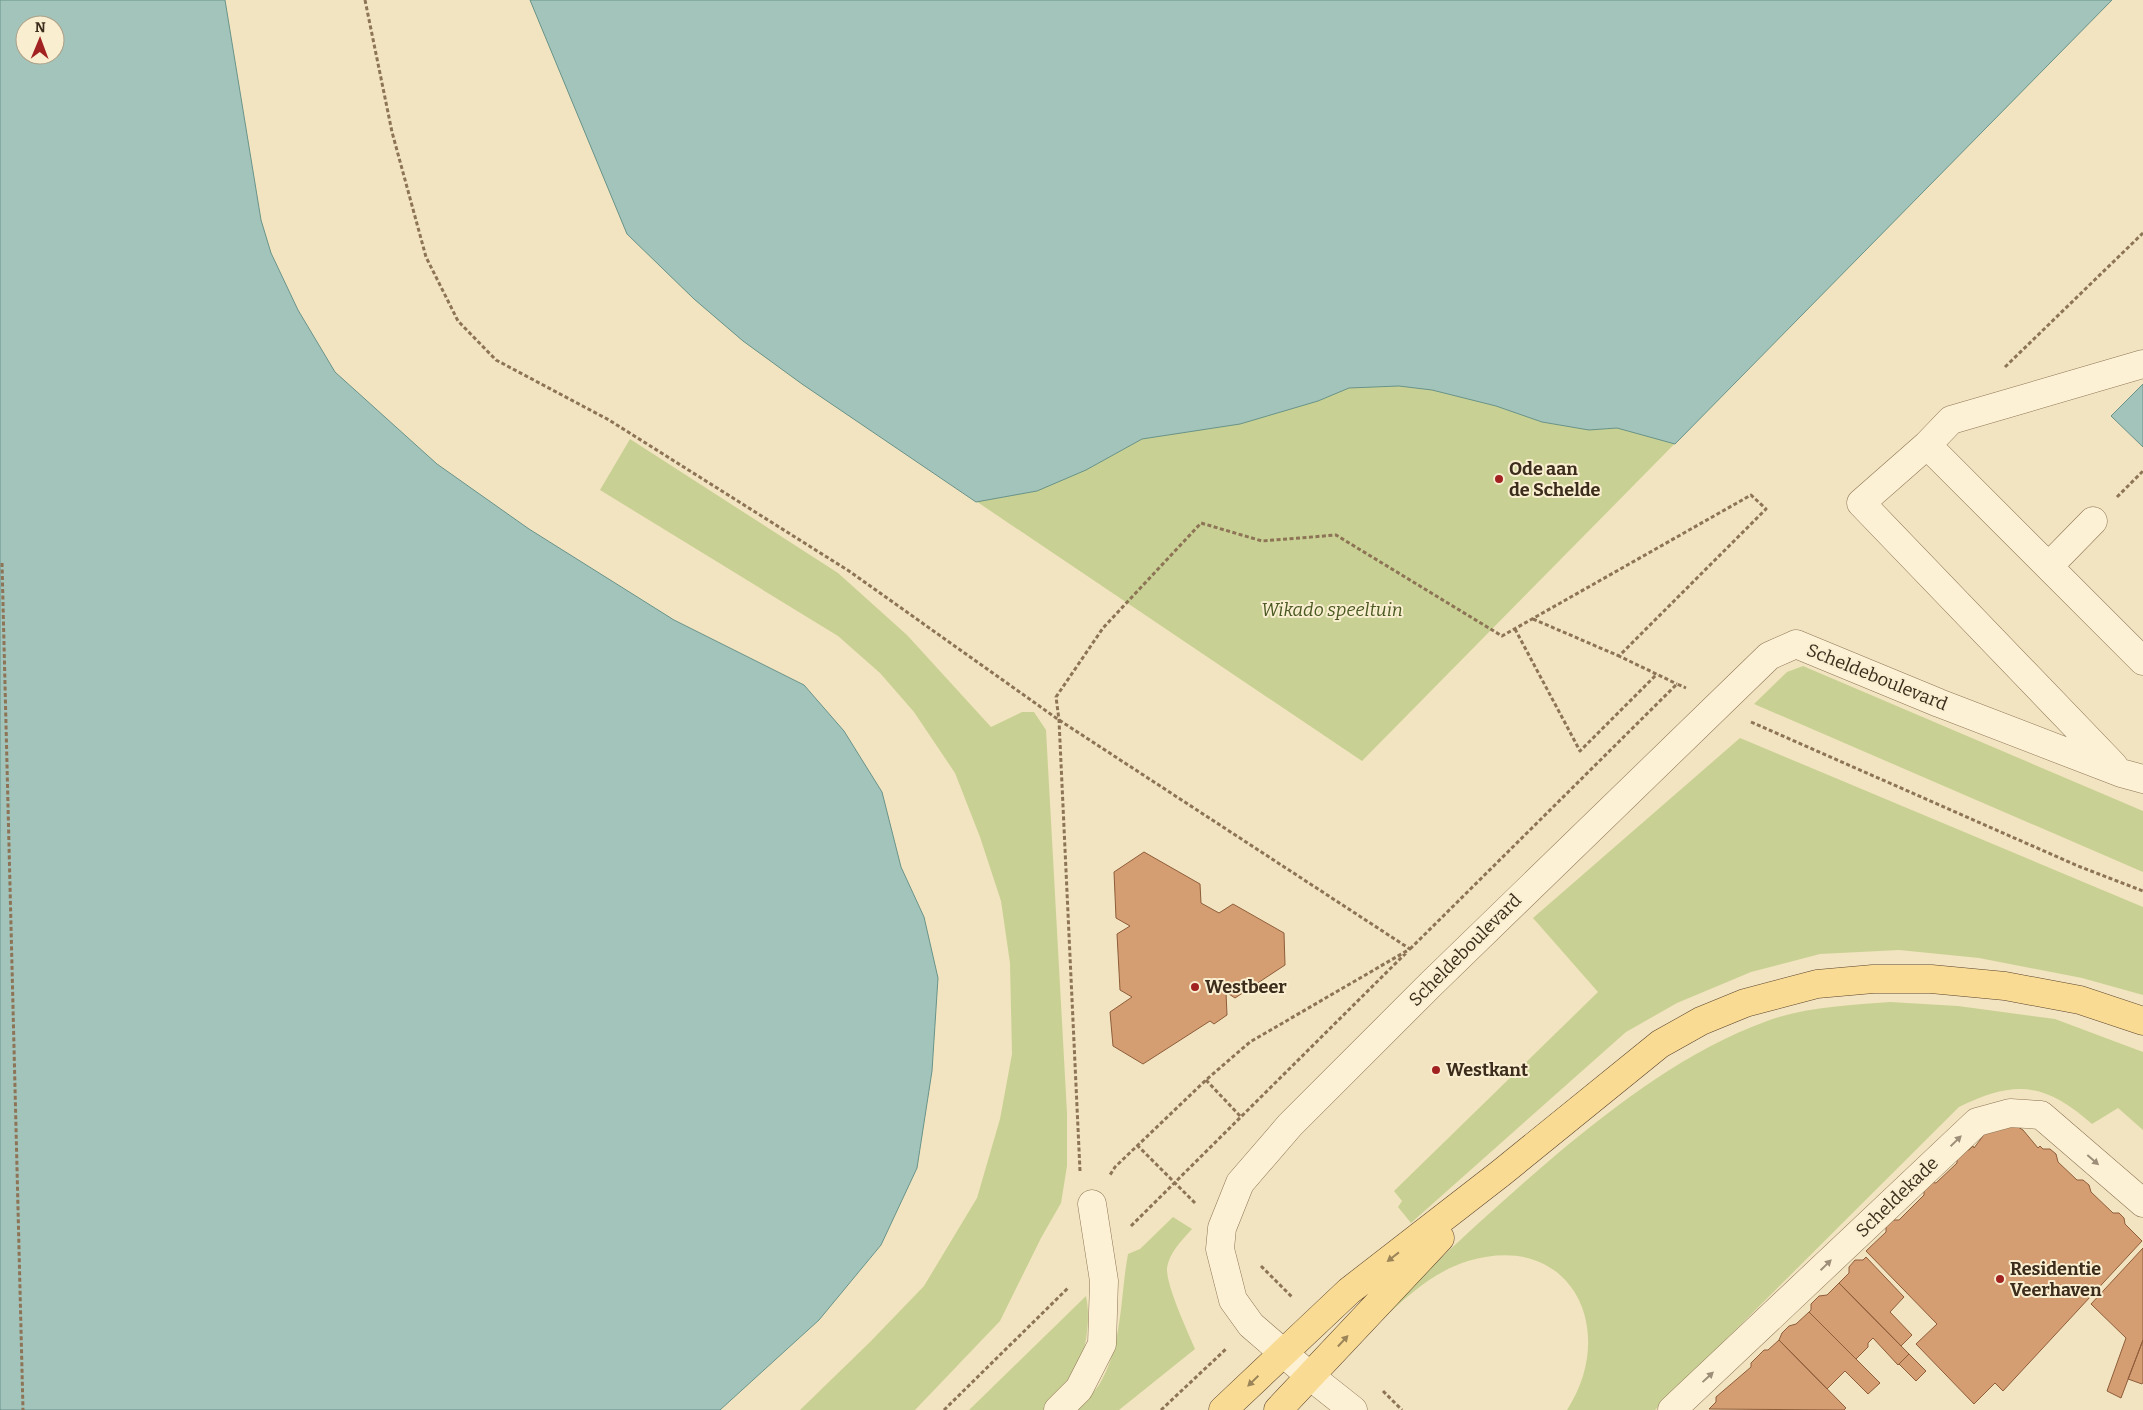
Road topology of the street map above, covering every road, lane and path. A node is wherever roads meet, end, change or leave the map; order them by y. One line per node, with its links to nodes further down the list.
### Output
1 (364, 0): 16 (path)
2 (2143, 233): 4 (path)
3 (2143, 364): 5 (street)
4 (2001, 371)
5 (1927, 445): 8 (street); 17 (street)
6 (2093, 521): 8 (street)
7 (2, 563): 31 (path)
8 (2049, 566): 12 (street)
9 (1533, 619): 10 (path); 11 (path); 11 (path)
10 (1514, 629): 13 (path); 16 (path)
11 (1619, 656): 13 (path)
12 (2143, 661)
13 (1657, 674): 14 (path)
14 (1677, 684)
15 (1743, 718): 18 (path)
16 (1059, 720): 20 (path); 26 (path)
17 (2132, 776): 28 (street, Scheldeboulevard)
18 (2143, 891)
19 (2143, 1021): 23 (main road)
20 (1206, 1080): 21 (path); 22 (path)
21 (1241, 1117)
22 (1137, 1145): 24 (path); 26 (path)
23 (1500, 1173): 29 (main road, one-way to 29); 30 (main road, one-way to 23)
24 (1187, 1196)
25 (2143, 1203): 38 (street, Scheldekade, one-way to 25)
26 (1092, 1204): 33 (street)
27 (1073, 1284): 32 (path)
28 (1252, 1325): 29 (street, Scheldeboulevard); 34 (path)
29 (1283, 1353): 30 (street, Scheldeboulevard); 35 (main road, one-way to 35)
30 (1310, 1376): 36 (main road); 37 (street, Scheldeboulevard)
31 (23, 1410)
32 (944, 1410)
33 (1058, 1410)
34 (1161, 1410)
35 (1223, 1410)
36 (1278, 1410)
37 (1353, 1410)
38 (1672, 1410)

